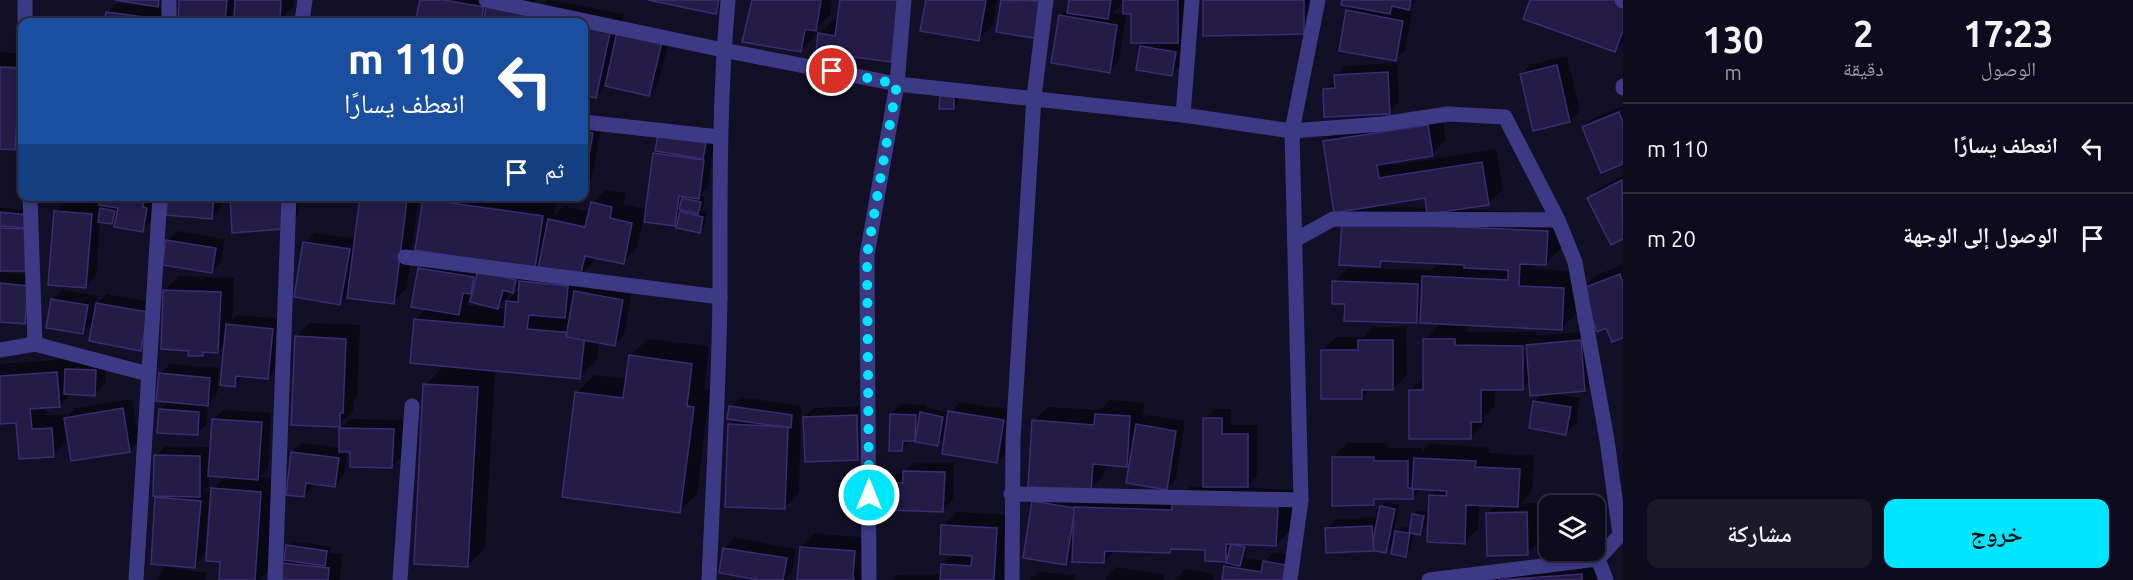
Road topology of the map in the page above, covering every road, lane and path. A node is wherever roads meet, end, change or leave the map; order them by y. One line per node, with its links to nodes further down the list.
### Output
1 (25, 0): 10 (street)
2 (169, 0): 11 (street)
3 (305, 0): 12 (street)
4 (486, 0): 13 (street)
5 (728, 0): 15 (street)
6 (904, 0): 16 (street)
7 (1046, 0): 17 (street)
8 (1192, 0): 18 (street)
9 (1318, 0): 20 (street)
10 (25, 18)
11 (169, 18)
12 (303, 18)
13 (571, 18)
14 (588, 22): 15 (street)
15 (723, 50): 16 (street); 21 (street)
16 (897, 84): 17 (street); 42 (street)
17 (1034, 98): 18 (street); 33 (street)
18 (1183, 115): 20 (street)
19 (588, 122): 21 (street)
20 (1292, 131): 25 (street); 26 (street)
21 (719, 137): 28 (street)
22 (30, 201): 29 (street)
23 (160, 201): 31 (street)
24 (289, 201): 39 (street)
25 (1558, 220): 26 (street); 35 (street)
26 (1295, 240): 34 (street)
27 (405, 257): 28 (street)
28 (720, 297): 41 (street)
29 (35, 344): 30 (street); 31 (street)
30 (0, 350)
31 (148, 374): 38 (street)
32 (412, 406): 40 (street)
33 (1011, 494): 34 (street); 43 (street)
34 (1301, 500): 44 (street)
35 (1605, 551)
36 (1582, 561): 45 (street)
37 (1599, 561): 46 (street)
38 (136, 580)
39 (275, 580)
40 (399, 580)
41 (709, 580)
42 (869, 580)
43 (1012, 580)
44 (1290, 580)
45 (1429, 580)
46 (1606, 580)

